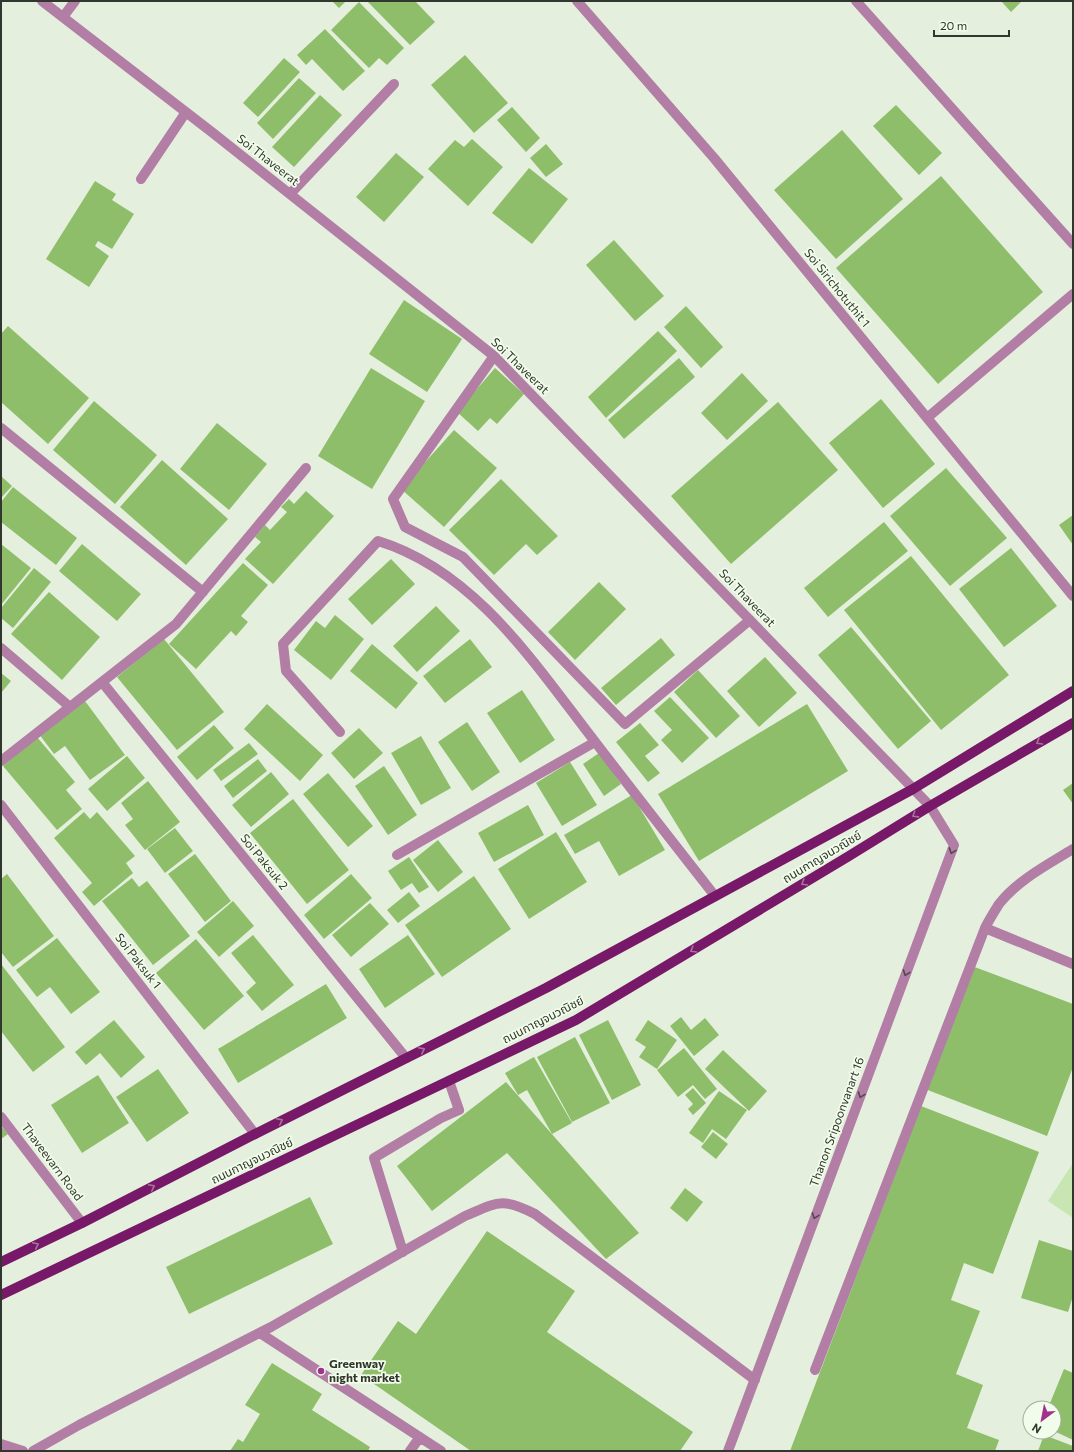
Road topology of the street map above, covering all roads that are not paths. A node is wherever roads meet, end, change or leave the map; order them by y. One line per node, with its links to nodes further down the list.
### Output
1 (42, 1): 5 (street, Soi Thaveerat)
2 (75, 1): 5 (street)
3 (577, 1): 13 (street, Soi Sirichotuthit 1)
4 (856, 1): 10 (street)
5 (63, 17): 7 (street, Soi Thaveerat)
6 (394, 84): 9 (street)
7 (186, 112): 8 (street); 9 (street, Soi Thaveerat)
8 (141, 180)
9 (290, 194): 12 (street, Soi Thaveerat)
10 (1073, 244)
11 (1073, 294): 13 (street)
12 (494, 356): 18 (street, Soi Thaveerat); 18 (street)
13 (927, 418): 17 (street, Soi Sirichotuthit 1)
14 (1, 428): 16 (street)
15 (306, 468): 16 (street)
16 (203, 592): 20 (street)
17 (1073, 596)
18 (750, 620): 27 (street, Soi Thaveerat)
19 (1, 648): 22 (street)
20 (102, 682): 22 (street); 35 (street, Soi Paksuk 2)
21 (1073, 690): 27 (main road, ถนนกาญจนวณิชย์)
22 (70, 707): 26 (street)
23 (1073, 723): 29 (main road, ถนนกาญจนวณิชย์, one-way to 29)
24 (340, 732): 25 (street)
25 (595, 742): 31 (street); 32 (street)
26 (1, 761)
27 (913, 789): 29 (street, Soi Thaveerat); 32 (main road, ถนนกาญจนวณิชย์)
28 (1, 805): 38 (street, Soi Paksuk 1)
29 (930, 806): 36 (main road, ถนนกาญจนวณิชย์, one-way to 36); 45 (street, Thanon Sripoonvanart 16, one-way to 45)
30 (1073, 849): 33 (street)
31 (397, 855)
32 (715, 896): 35 (main road, ถนนกาญจนวณิชย์, one-way to 32)
33 (985, 928): 34 (street); 44 (street)
34 (1073, 964)
35 (406, 1058): 38 (main road, ถนนกาญจนวณิชย์, one-way to 35)
36 (449, 1081): 40 (street); 42 (main road, ถนนกาญจนวณิชย์)
37 (1, 1117): 39 (street, Thaveevarn Road)
38 (255, 1134): 39 (main road, ถนนกาญจนวณิชย์, one-way to 38)
39 (82, 1223): 41 (main road, ถนนกาญจนวณิชย์, one-way to 39)
40 (403, 1252): 43 (street); 45 (street)
41 (1, 1262)
42 (1, 1295)
43 (260, 1333): 46 (street); 49 (street)
44 (815, 1370)
45 (755, 1380): 52 (street, Thanon Sripoonvanart 16)
46 (420, 1437): 50 (street); 51 (street)
47 (1, 1444): 48 (street)
48 (23, 1451)
49 (33, 1451)
50 (410, 1451)
51 (441, 1451)
52 (728, 1451)

